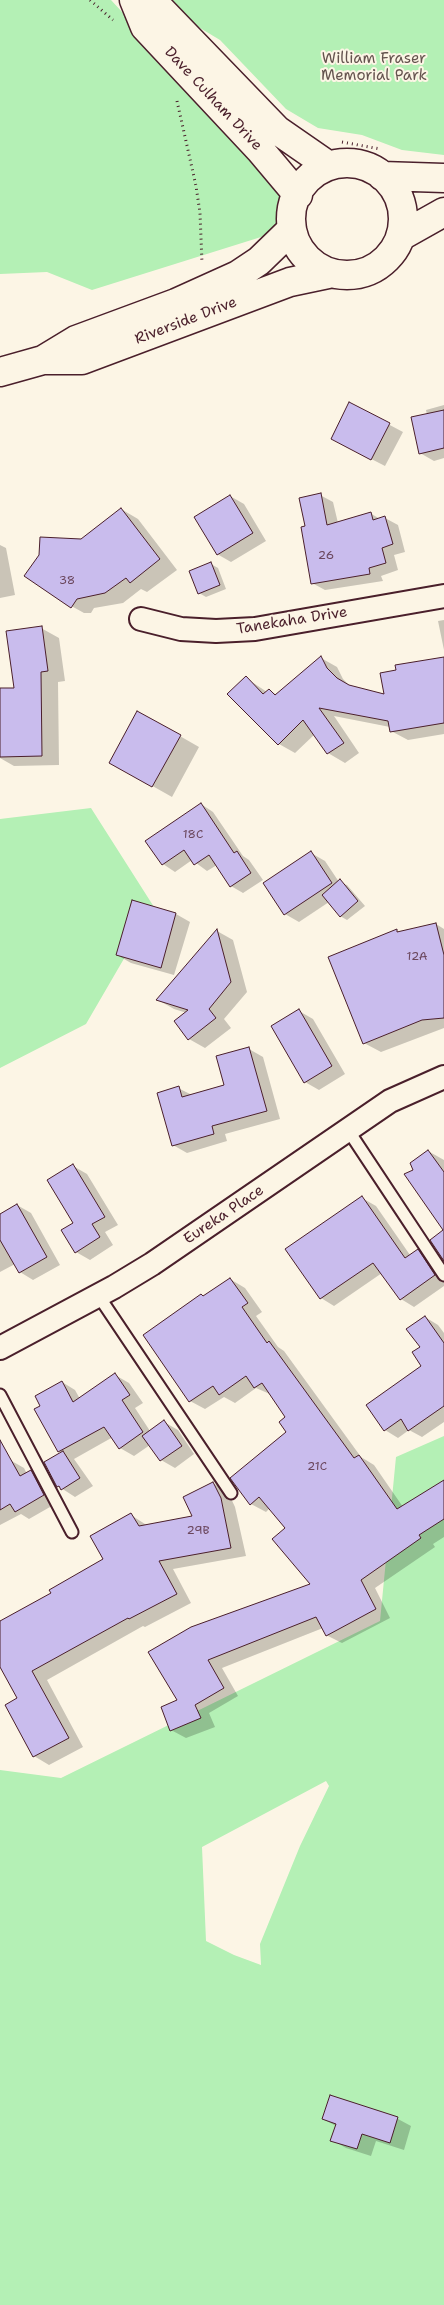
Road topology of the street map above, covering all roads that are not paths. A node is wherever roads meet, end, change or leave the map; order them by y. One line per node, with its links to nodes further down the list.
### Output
1 (134, 0): 6 (main road, Dave Culham Drive)
2 (142, 0): 3 (main road, Dave Culham Drive)
3 (332, 154): 4 (main road); 6 (main road)
4 (382, 176): 5 (main road); 9 (main road)
5 (444, 178)
6 (298, 195): 8 (main road)
7 (444, 212): 9 (main road)
8 (292, 229): 10 (main road); 11 (main road, Riverside Drive)
9 (403, 235): 10 (main road)
10 (328, 274): 11 (main road, Riverside Drive)
11 (43, 360): 12 (main road, Riverside Drive)
12 (0, 372)
13 (444, 596): 14 (street, Tanekaha Drive)
14 (141, 619)
15 (444, 1077): 16 (street, Eureka Place)
16 (348, 1130): 17 (lane); 18 (street, Eureka Place)
17 (444, 1275)
18 (98, 1295): 19 (street, Eureka Place); 21 (lane)
19 (0, 1348)
20 (0, 1395): 22 (lane)
21 (231, 1493)
22 (72, 1532)

